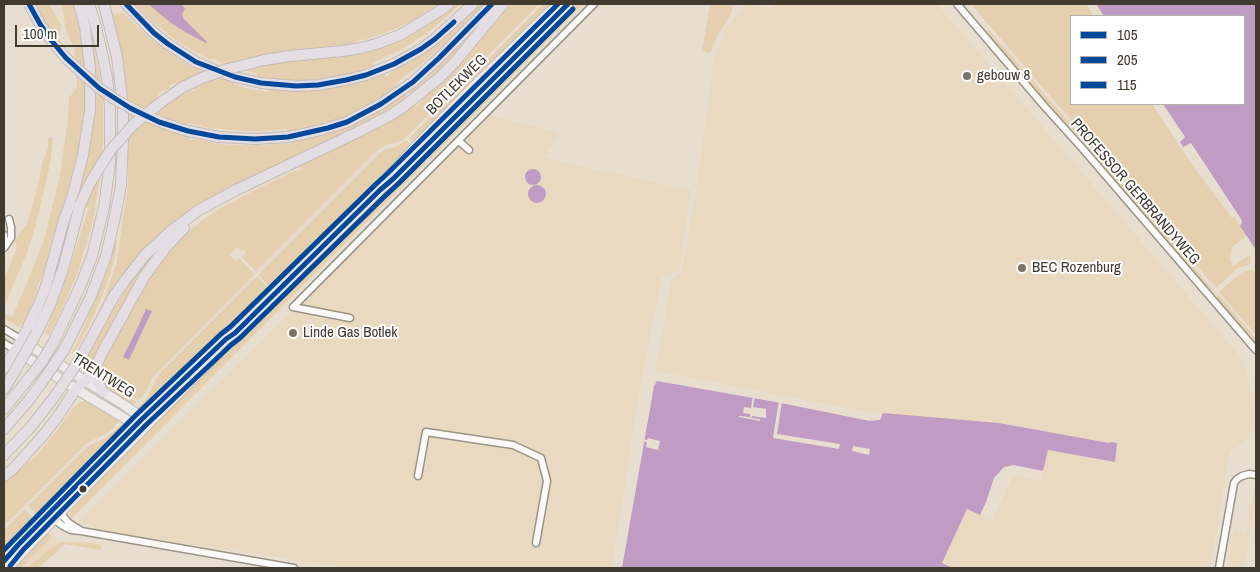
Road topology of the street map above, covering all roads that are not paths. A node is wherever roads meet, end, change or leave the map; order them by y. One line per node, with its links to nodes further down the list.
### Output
1 (29, 4): 8 (highway, bridge)
2 (79, 4): 23 (highway)
3 (89, 4): 33 (highway, bridge)
4 (104, 4): 35 (highway, bridge)
5 (126, 4): 7 (highway)
6 (449, 4): 30 (highway, bridge)
7 (473, 4)
8 (492, 4)
9 (503, 4): 16 (highway)
10 (558, 4): 17 (main road, BOTLEKWEG)
11 (568, 4): 17 (main road, BOTLEKWEG)
12 (594, 4): 14 (street)
13 (957, 4): 26 (street, PROFESSOR GERBRANDYWEG)
14 (459, 141): 15 (street); 21 (street)
15 (468, 150)
16 (236, 190): 28 (highway); 36 (highway, bridge)
17 (380, 190): 34 (main road, BOTLEKWEG)
18 (9, 219): 20 (street)
19 (4, 235): 20 (street)
20 (4, 247)
21 (350, 318)
22 (4, 329): 23 (street, TRENTWEG)
23 (22, 340): 25 (highway); 29 (main road, TRENTWEG)
24 (4, 343): 25 (street, TRENTWEG)
25 (15, 350): 27 (highway); 31 (main road, TRENTWEG)
26 (1256, 350)
27 (4, 368)
28 (93, 373): 29 (highway); 32 (highway)
29 (84, 380): 31 (highway); 32 (main road, TRENTWEG)
30 (4, 389)
31 (76, 389): 34 (main road, TRENTWEG); 38 (highway)
32 (103, 392): 34 (main road, TRENTWEG)
33 (4, 409)
34 (140, 425): 40 (main road, BOTLEKWEG)
35 (4, 429)
36 (4, 455)
37 (1256, 475): 45 (street)
38 (4, 476)
39 (418, 476): 41 (street)
40 (55, 515): 42 (main road, BOTLEKWEG); 43 (main road, BOTLEKWEG); 44 (street)
41 (536, 544)
42 (4, 561)
43 (8, 568)
44 (294, 568)
45 (1219, 568)

